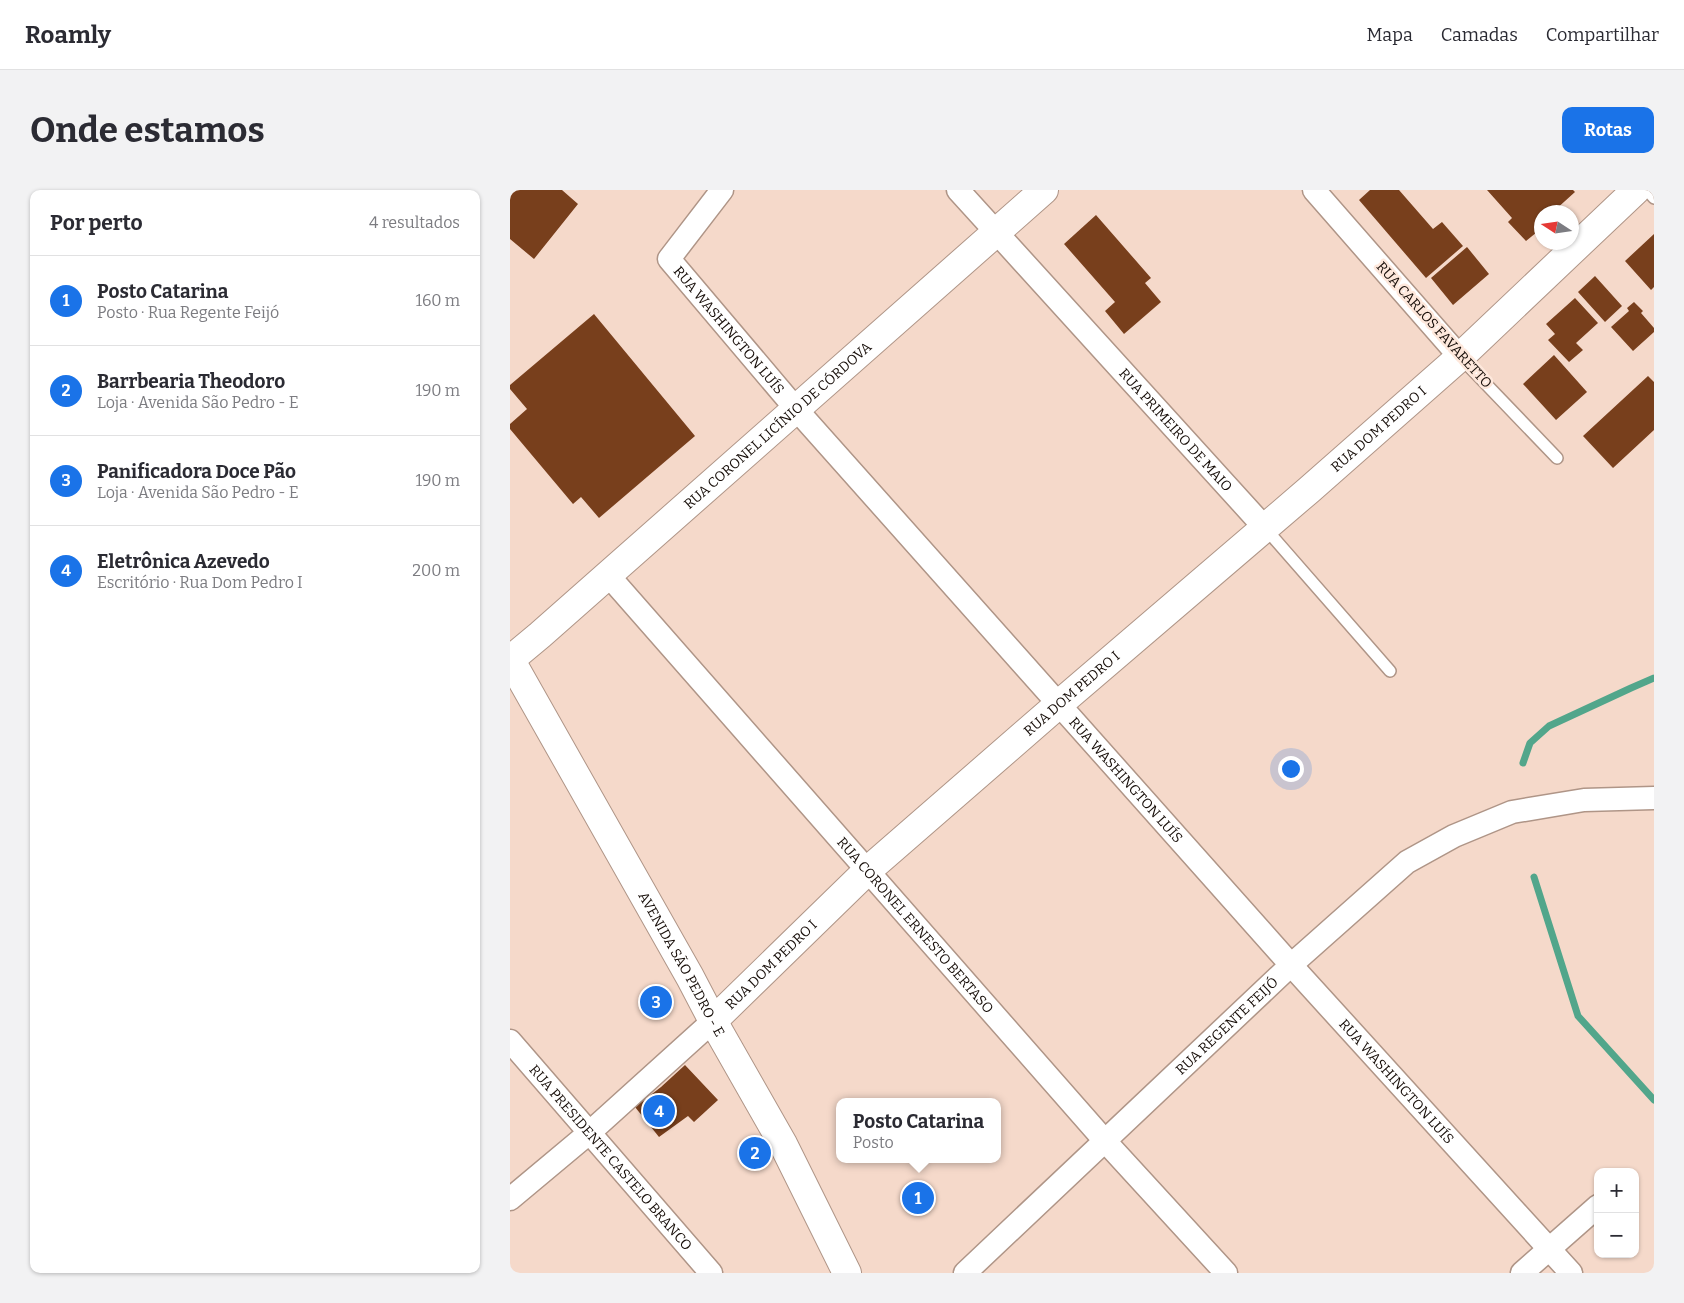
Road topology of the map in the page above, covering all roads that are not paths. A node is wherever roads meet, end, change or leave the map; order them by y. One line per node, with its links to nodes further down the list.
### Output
1 (722, 190): 10 (street, RUA WASHINGTON LUÍS)
2 (958, 190): 8 (street, RUA PRIMEIRO DE MAIO)
3 (1044, 190): 8 (street, RUA CORONEL LICÍNIO DE CÓRDOVA)
4 (1314, 190): 9 (street, RUA CARLOS FAVARETTO)
5 (1636, 190): 9 (street, RUA DOM PEDRO I)
6 (1646, 190): 7 (lane)
7 (1654, 198)
8 (997, 232): 10 (street, RUA CORONEL LICÍNIO DE CÓRDOVA); 12 (street, RUA PRIMEIRO DE MAIO)
9 (1460, 356): 11 (lane, RUA CARLOS FAVARETTO); 12 (street, RUA DOM PEDRO I)
10 (796, 409): 13 (street, RUA CORONEL LICÍNIO DE CÓRDOVA); 16 (street, RUA WASHINGTON LUÍS)
11 (1557, 458)
12 (1265, 528): 15 (lane, RUA PRIMEIRO DE MAIO); 16 (street, RUA DOM PEDRO I)
13 (608, 575): 14 (street, RUA CORONEL LICÍNIO DE CÓRDOVA); 18 (street, RUA CORONEL ERNESTO BERTASO)
14 (510, 659): 20 (street, AVENIDA SÃO PEDRO - E)
15 (1390, 671)
16 (1059, 704): 18 (street, RUA DOM PEDRO I); 19 (street, RUA WASHINGTON LUÍS)
17 (1654, 798): 19 (street, RUA REGENTE FEIJÓ)
18 (867, 870): 20 (street, RUA DOM PEDRO I); 23 (street, RUA CORONEL ERNESTO BERTASO)
19 (1292, 965): 23 (street, RUA REGENTE FEIJÓ); 26 (street, RUA WASHINGTON LUÍS)
20 (713, 1021): 22 (street, RUA DOM PEDRO I); 28 (street, AVENIDA SÃO PEDRO - E)
21 (510, 1041): 22 (street, RUA PRESIDENTE CASTELO BRANCO)
22 (589, 1133): 24 (street, RUA DOM PEDRO I); 27 (street, RUA PRESIDENTE CASTELO BRANCO)
23 (1105, 1141): 29 (street, RUA REGENTE FEIJÓ); 30 (street, RUA CORONEL ERNESTO BERTASO)
24 (510, 1200)
25 (1594, 1210): 26 (street)
26 (1549, 1249): 31 (street); 32 (street, RUA WASHINGTON LUÍS)
27 (711, 1273)
28 (847, 1273)
29 (965, 1273)
30 (1226, 1273)
31 (1522, 1273)
32 (1571, 1273)

